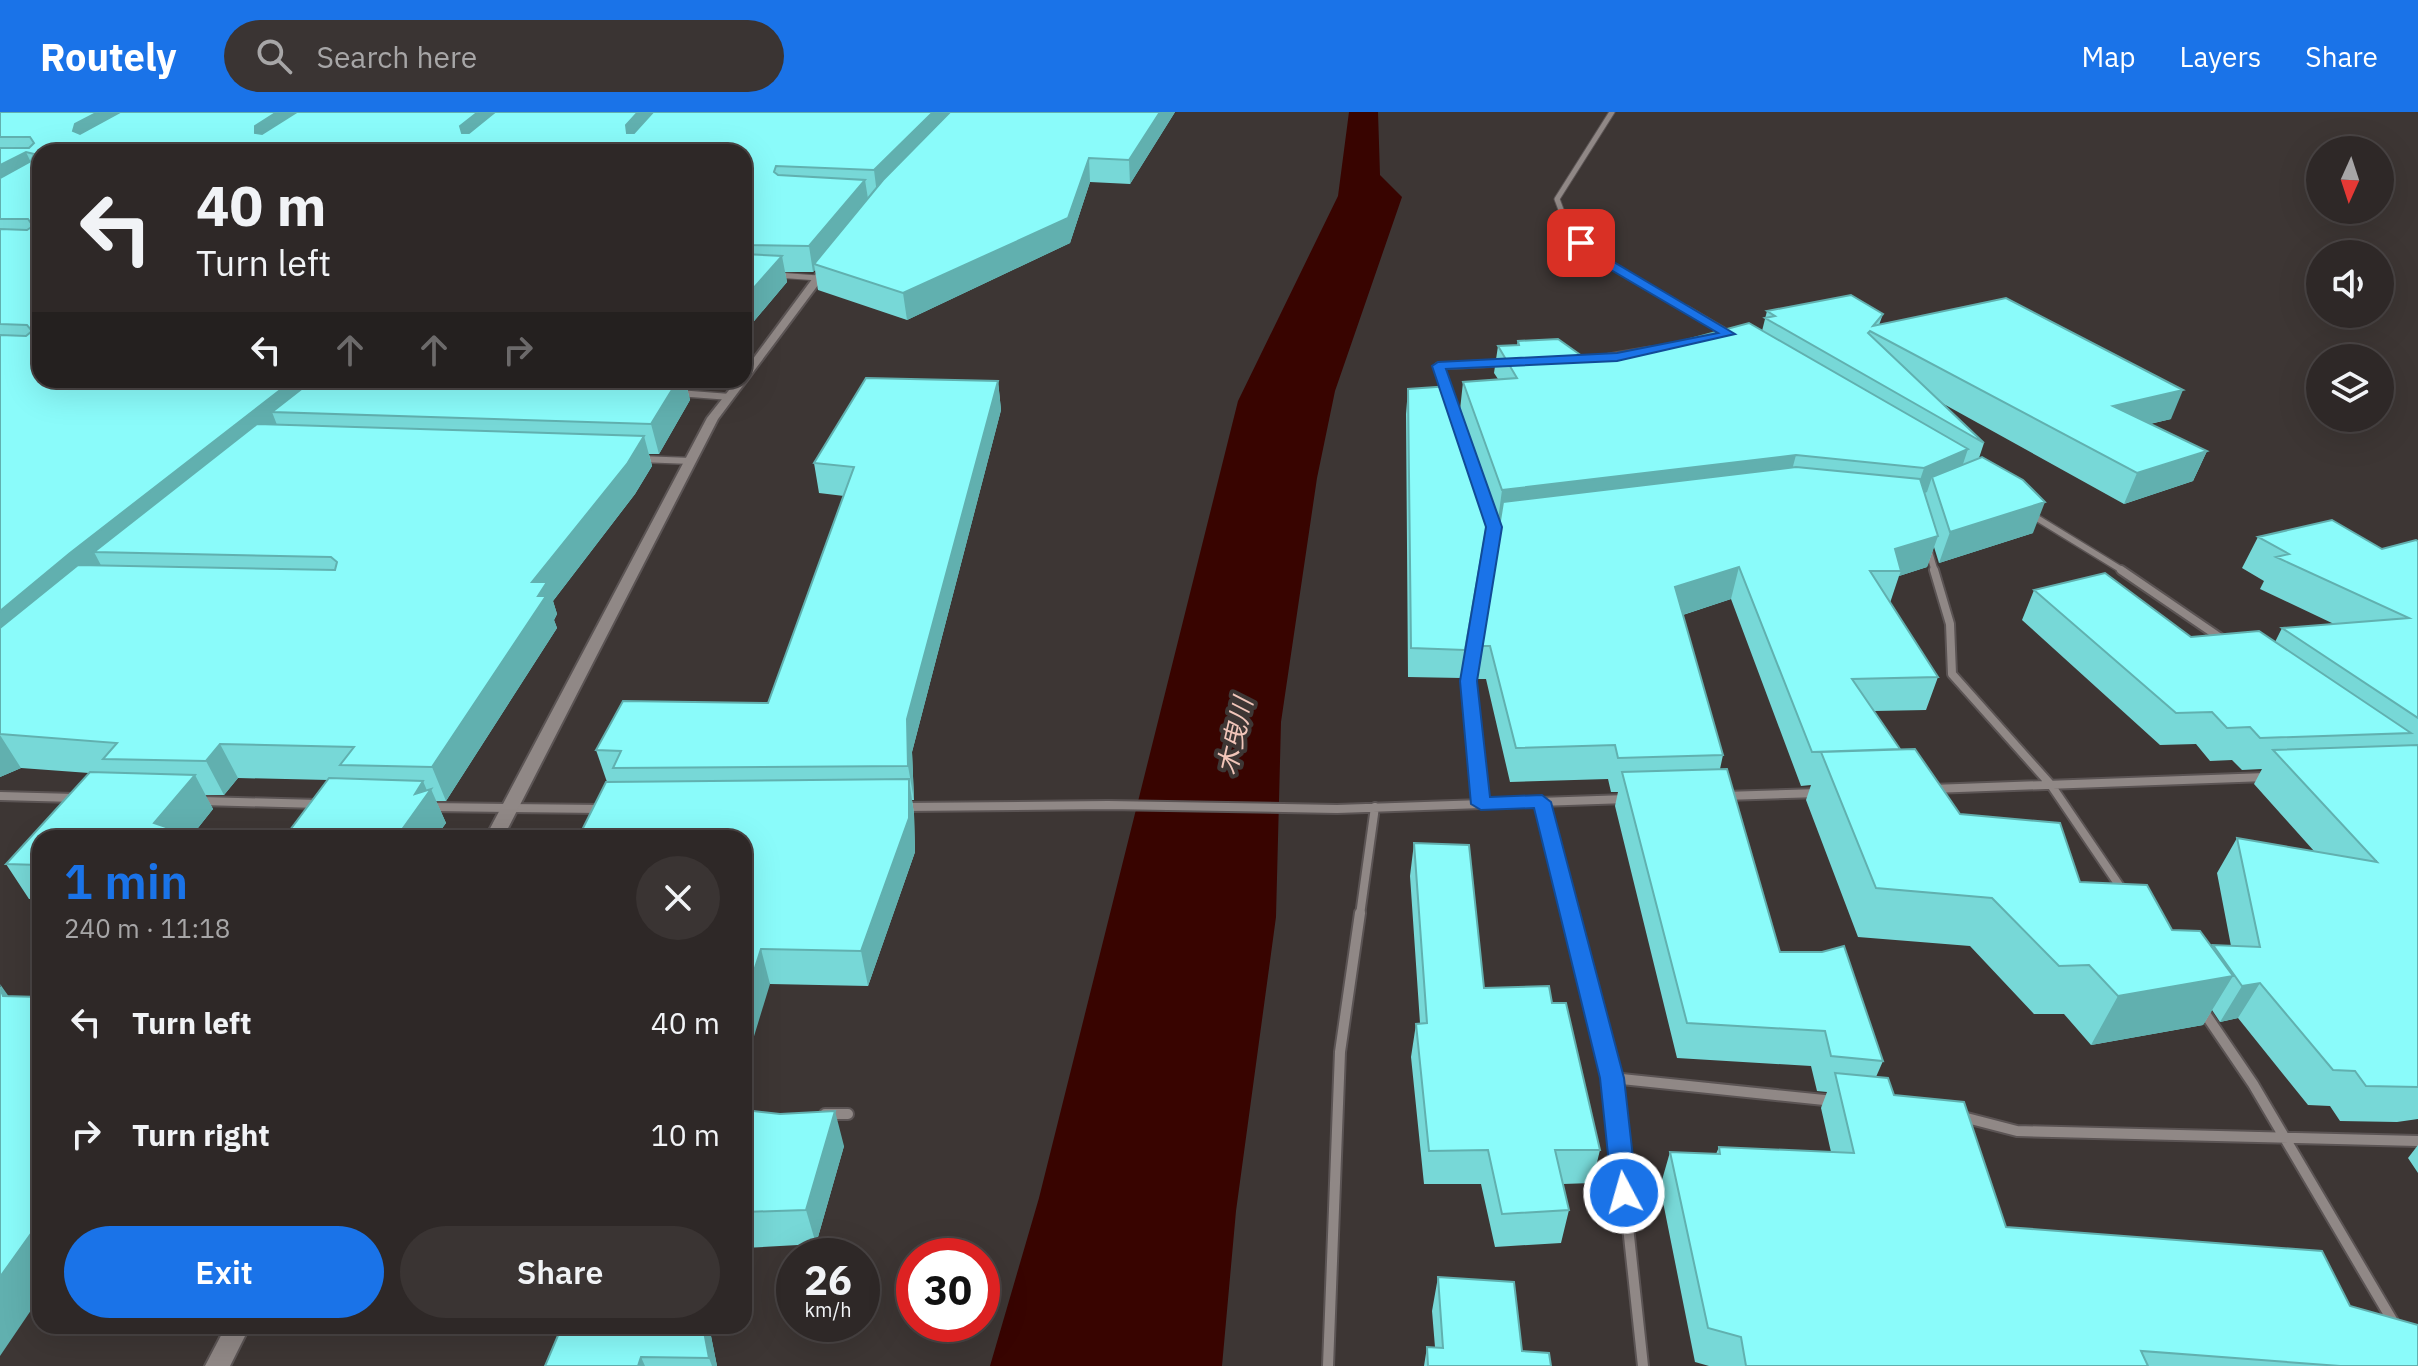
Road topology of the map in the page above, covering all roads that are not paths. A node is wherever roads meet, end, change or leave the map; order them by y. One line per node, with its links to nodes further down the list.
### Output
1 (1612, 112): 5 (street)
2 (836, 255): 4 (street)
3 (774, 275): 4 (street)
4 (818, 278): 11 (street)
5 (1729, 334): 6 (street); 7 (street)
6 (1715, 337)
7 (1743, 342)
8 (1659, 348): 9 (street)
9 (1602, 357)
10 (1513, 362): 15 (street)
11 (752, 368)
12 (737, 388): 14 (street)
13 (671, 393): 14 (street)
14 (730, 397): 17 (street)
15 (1454, 410)
16 (628, 458): 17 (street)
17 (691, 461): 40 (street)
18 (1489, 512): 21 (street)
19 (2028, 512): 23 (street)
20 (1524, 523): 21 (street)
21 (1494, 527): 34 (street)
22 (1924, 534): 25 (street)
23 (2236, 648)
24 (2271, 777): 25 (street)
25 (2051, 785): 26 (street); 42 (street)
26 (1928, 789)
27 (1835, 792): 29 (street)
28 (0, 796): 30 (street)
29 (1712, 796)
30 (79, 798)
31 (1634, 799): 33 (street)
32 (191, 801): 35 (street)
33 (1542, 802): 34 (street); 44 (street)
34 (1481, 804): 38 (street)
35 (334, 805)
36 (413, 807): 40 (street)
37 (891, 807): 38 (street)
38 (1375, 807): 54 (street)
39 (620, 809): 40 (street)
40 (508, 810): 41 (street)
41 (498, 830)
42 (2130, 902)
43 (2192, 993): 49 (street)
44 (1612, 1078): 45 (street); 55 (street)
45 (1841, 1102)
46 (1948, 1113): 49 (street)
47 (818, 1114): 48 (street)
48 (848, 1114)
49 (2285, 1139): 50 (street); 52 (street)
50 (2418, 1141)
51 (234, 1334): 53 (street)
52 (2402, 1337)
53 (217, 1366)
54 (1328, 1366)
55 (1643, 1366)

